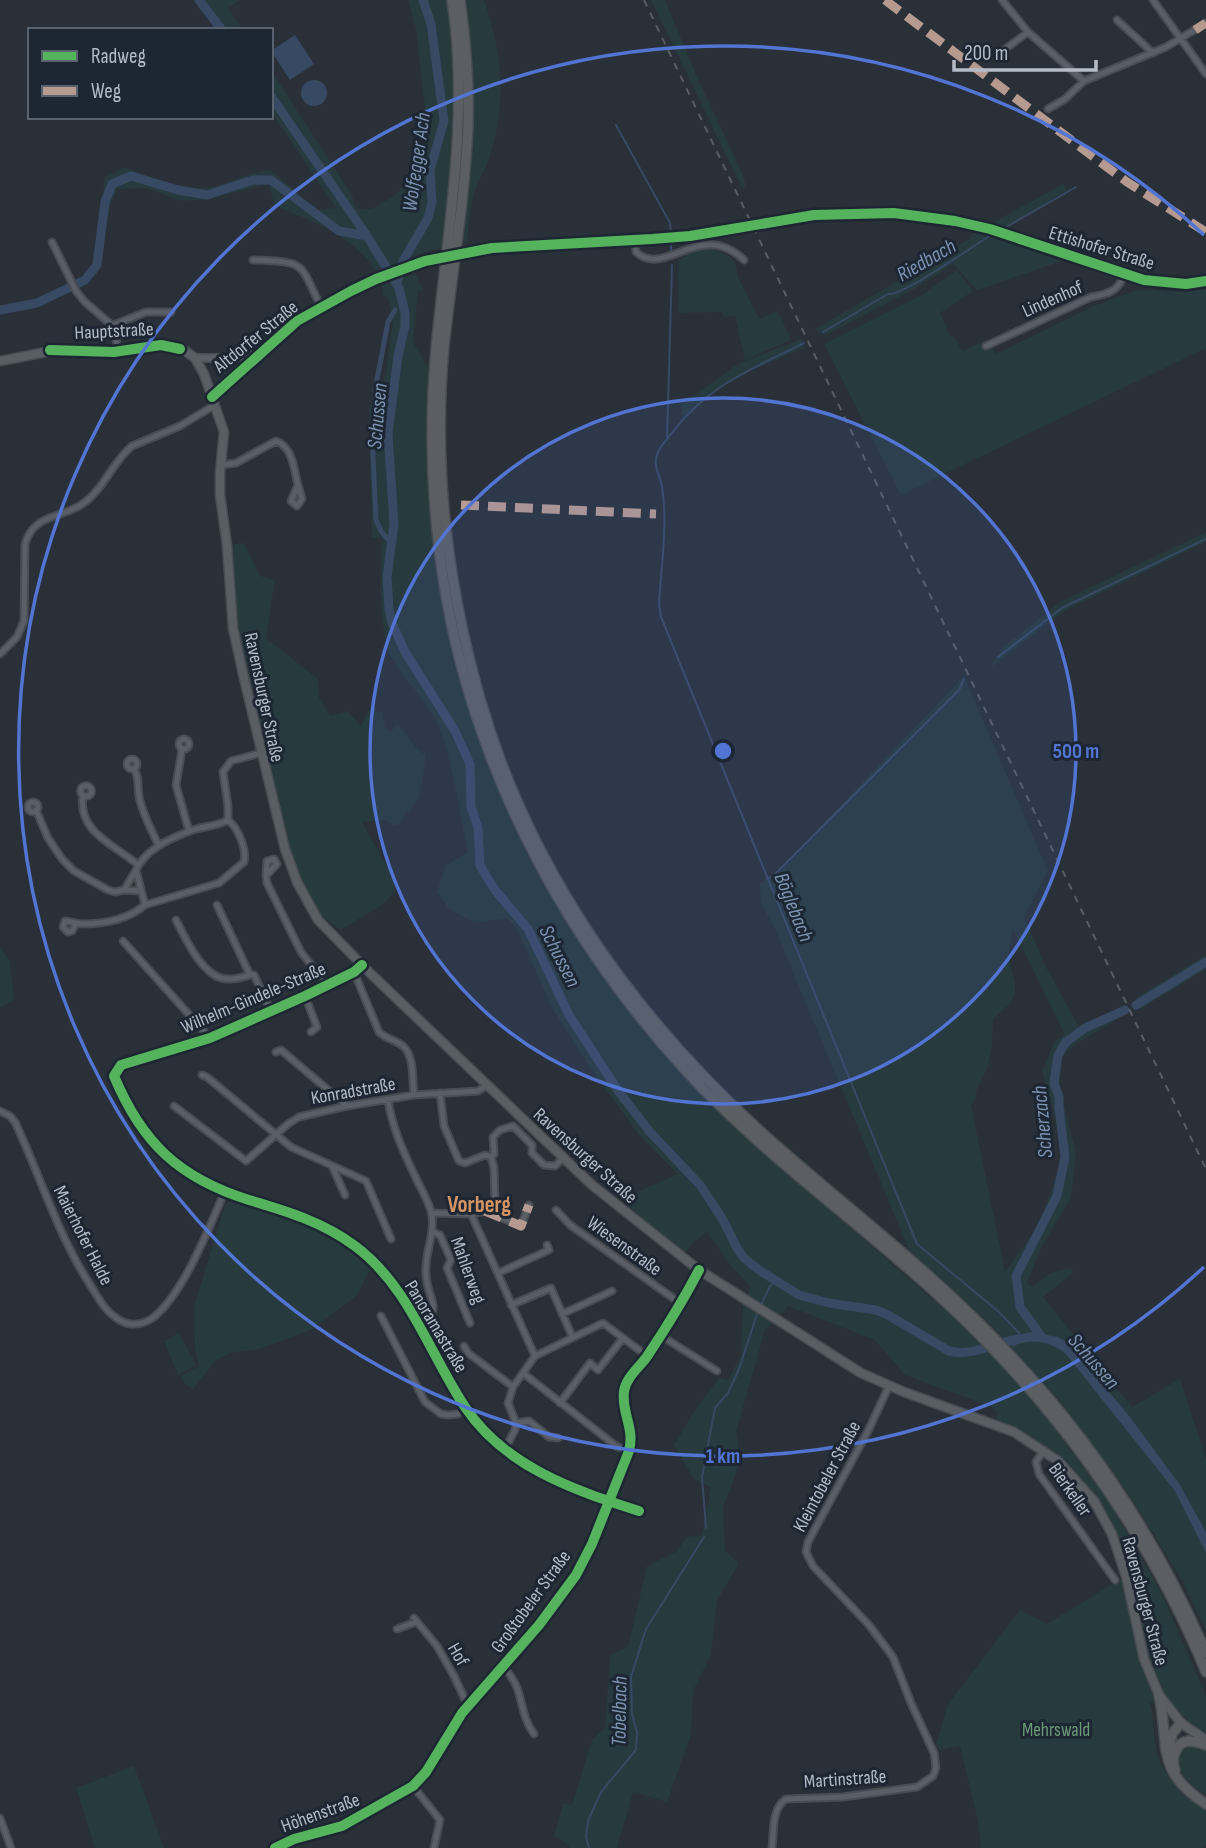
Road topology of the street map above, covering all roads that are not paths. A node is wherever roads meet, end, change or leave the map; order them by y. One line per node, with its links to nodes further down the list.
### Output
1 (452, 0): 91 (highway)
2 (460, 0): 91 (highway)
3 (1002, 0): 7 (street)
4 (1153, 0): 8 (street)
5 (1117, 20): 10 (street)
6 (1206, 23): 8 (street)
7 (1028, 32): 9 (street); 12 (street)
8 (1182, 38): 10 (street); 11 (street)
9 (1004, 50)
10 (1153, 53): 12 (street)
11 (1206, 74)
12 (1084, 81): 13 (street)
13 (1048, 109)
14 (671, 238): 15 (street, Altdorfer Straße); 19 (street, Ettishofer Straße)
15 (635, 240): 18 (street); 21 (street, Altdorfer Straße, bridge)
16 (52, 242): 23 (street)
17 (253, 260): 21 (street)
18 (744, 260)
19 (1124, 275): 20 (street, Ettishofer Straße); 24 (street, Lindenhof)
20 (1206, 281)
21 (321, 307): 26 (street, Altdorfer Straße)
22 (171, 312): 23 (street)
23 (114, 327): 25 (street)
24 (986, 346)
25 (118, 351): 27 (main road, Hauptstraße); 28 (main road, Hauptstraße)
26 (263, 352): 27 (street); 29 (street, Altdorfer Straße)
27 (195, 358): 29 (main road)
28 (0, 361)
29 (214, 401): 30 (main road, Ravensburger Straße); 32 (street, Altdorfer Straße)
30 (221, 465): 31 (street); 34 (main road, Ravensburger Straße)
31 (298, 485)
32 (0, 654)
33 (182, 749): 39 (street)
34 (261, 753): 38 (street); 50 (main road, Ravensburger Straße)
35 (134, 769): 40 (street)
36 (83, 795): 41 (street)
37 (36, 810): 43 (street)
38 (228, 820): 39 (street); 45 (street)
39 (190, 831): 40 (street)
40 (158, 845): 41 (street)
41 (137, 867): 43 (street); 44 (street)
42 (266, 876): 53 (street)
43 (124, 890): 44 (street)
44 (140, 891): 45 (street)
45 (145, 905): 48 (street)
46 (217, 905): 52 (street)
47 (176, 920): 52 (street)
48 (76, 923)
49 (123, 941): 57 (street)
50 (362, 965): 51 (street, Wilhelm-Gindele-Straße); 61 (main road, Ravensburger Straße)
51 (354, 972): 53 (street, Wilhelm-Gindele-Straße); 63 (street)
52 (250, 975): 55 (street)
53 (327, 985): 54 (street, Wilhelm-Gindele-Straße)
54 (305, 996): 55 (street, Wilhelm-Gindele-Straße); 56 (street)
55 (271, 1011): 57 (street, Wilhelm-Gindele-Straße)
56 (311, 1032)
57 (210, 1038): 59 (street, Wilhelm-Gindele-Straße)
58 (276, 1052): 66 (street)
59 (116, 1070): 72 (street, Panoramastraße)
60 (202, 1075): 68 (street)
61 (487, 1085): 62 (street, Konradstraße); 70 (main road, Ravensburger Straße)
62 (440, 1093): 63 (street, Konradstraße); 69 (street)
63 (414, 1095): 64 (street, Konradstraße)
64 (387, 1100): 66 (street, Konradstraße); 77 (street)
65 (174, 1105): 68 (street, Konradstraße)
66 (347, 1106): 68 (street, Konradstraße)
67 (0, 1111): 72 (street, Maierhofer Halde)
68 (275, 1134): 71 (street)
69 (491, 1157): 70 (street); 76 (street)
70 (563, 1158): 82 (main road, Ravensburger Straße)
71 (332, 1166): 73 (street); 80 (street)
72 (225, 1191): 90 (street, Panoramastraße)
73 (345, 1195)
74 (529, 1205): 76 (street)
75 (556, 1210): 85 (street, Wiesenstraße)
76 (485, 1212): 78 (street)
77 (432, 1213): 78 (street); 79 (street)
78 (471, 1214): 83 (street)
79 (433, 1232): 89 (street, Mahlerweg); 90 (street)
80 (391, 1240)
81 (547, 1245): 83 (street)
82 (699, 1270): 85 (street, Großtobeler Straße); 101 (main road, Ravensburger Straße)
83 (498, 1273): 86 (street)
84 (612, 1291): 87 (street)
85 (680, 1303): 92 (street, Großtobeler Straße)
86 (511, 1305): 87 (street); 96 (street)
87 (562, 1314): 93 (street)
88 (381, 1315): 104 (street)
89 (470, 1323)
90 (422, 1328): 104 (street, Panoramastraße)
91 (981, 1330): 98 (highway)
92 (660, 1335): 97 (street, Großtobeler Straße); 99 (street)
93 (572, 1336): 94 (street); 96 (street)
94 (623, 1338): 97 (street); 103 (street)
95 (464, 1346): 102 (street)
96 (535, 1356): 100 (street)
97 (647, 1356): 109 (street, Großtobeler Straße)
98 (1009, 1359): 114 (highway); 116 (highway)
99 (717, 1371)
100 (523, 1373): 102 (street); 103 (street)
101 (889, 1386): 108 (main road, Ravensburger Straße); 123 (street, Kleintobeler Straße)
102 (513, 1387): 105 (street)
103 (560, 1403): 109 (street)
104 (466, 1408): 107 (street, Panoramastraße)
105 (516, 1423): 106 (street); 107 (street)
106 (558, 1438)
107 (505, 1449): 110 (street, Panoramastraße)
108 (1044, 1450): 112 (street, Bierkeller); 117 (main road, Ravensburger Straße)
109 (629, 1451): 110 (street, Großtobeler Straße)
110 (609, 1501): 111 (street, Panoramastraße); 115 (street, Großtobeler Straße)
111 (639, 1511)
112 (1115, 1580)
113 (397, 1629): 118 (street, Hof)
114 (1206, 1653)
115 (503, 1667): 118 (street, Großtobeler Straße); 120 (street)
116 (1206, 1672)
117 (1159, 1695): 119 (main road, Ravensburger Straße); 121 (highway)
118 (468, 1706): 125 (street, Großtobeler Straße)
119 (1181, 1723): 121 (highway); 122 (main road, Ravensburger Straße); 124 (highway)
120 (534, 1734)
121 (1164, 1743): 126 (highway)
122 (1206, 1743): 124 (highway)
123 (934, 1753): 131 (street, Martinstraße)
124 (1173, 1765): 126 (highway)
125 (413, 1786): 129 (street, Höhenstraße); 130 (street)
126 (1206, 1802)
127 (0, 1818): 128 (street)
128 (11, 1848)
129 (275, 1848)
130 (434, 1848)
131 (772, 1848)

